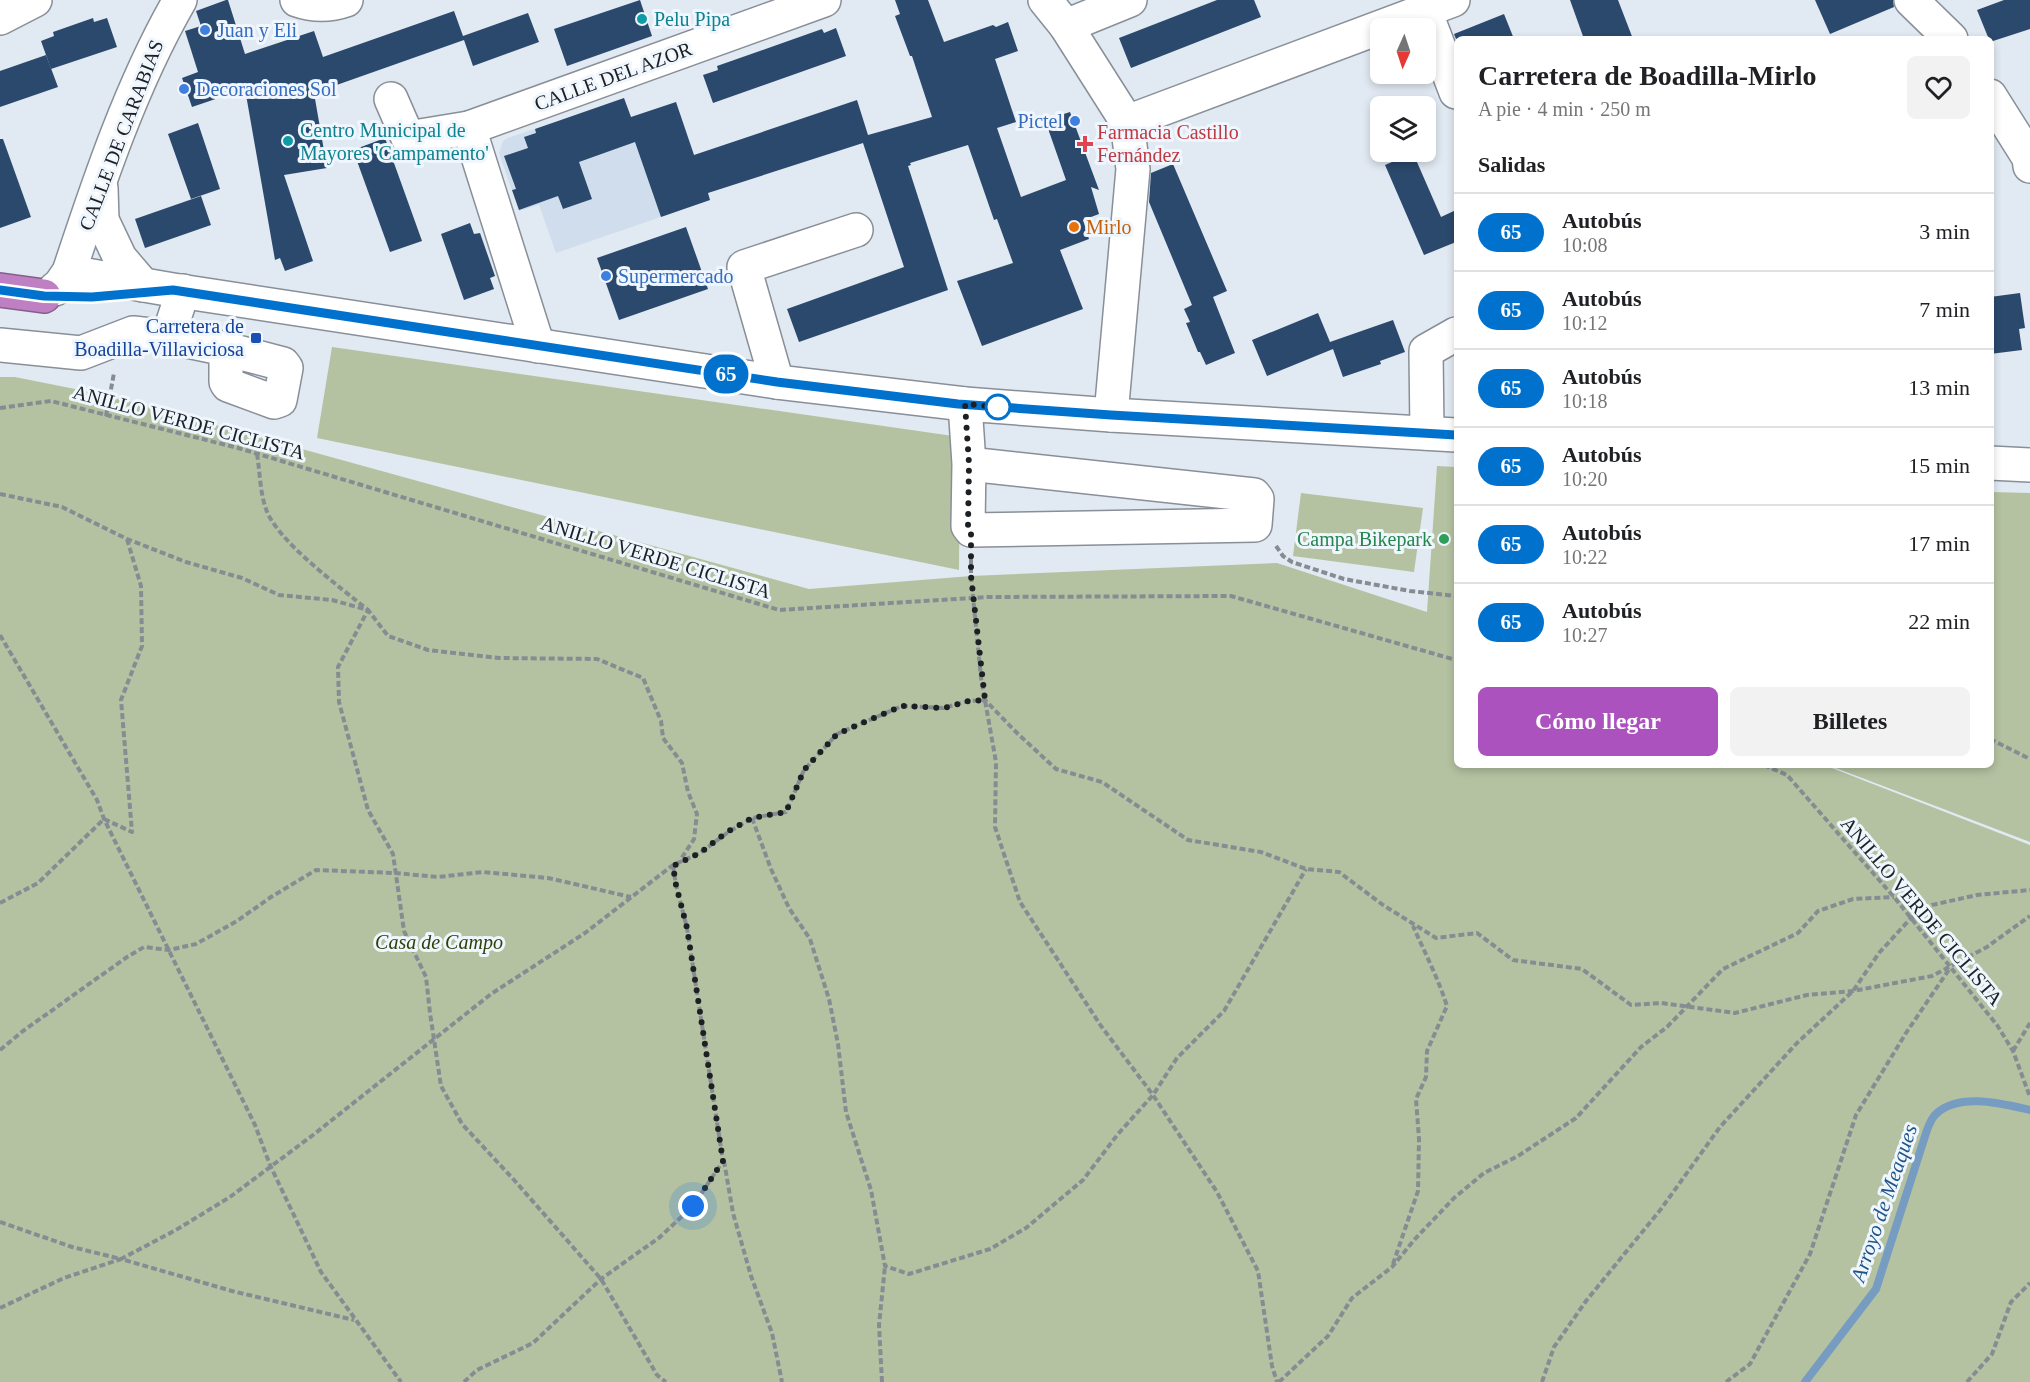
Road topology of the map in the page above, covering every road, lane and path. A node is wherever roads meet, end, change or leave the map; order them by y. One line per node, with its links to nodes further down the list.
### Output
1 (35, 0): 11 (street)
2 (153, 0): 13 (street)
3 (180, 0): 13 (street, CALLE DE CARABIAS)
4 (297, 0): 5 (street)
5 (346, 0)
6 (824, 0): 19 (street, CALLE DEL AZOR)
7 (1046, 0): 12 (street)
8 (1130, 0): 12 (street)
9 (1911, 0): 14 (street)
10 (1439, 5): 15 (street); 18 (street)
11 (0, 18)
12 (1066, 26): 18 (street)
13 (160, 34): 21 (street, CALLE DE CARABIAS)
14 (1948, 36)
15 (1454, 82)
16 (391, 99): 19 (street, CALLE DEL AZOR)
17 (1994, 102): 20 (street)
18 (1126, 122): 36 (street)
19 (469, 129): 31 (street)
20 (2030, 161)
21 (100, 178): 23 (street, CALLE DE CARABIAS); 24 (street)
22 (856, 230): 33 (street)
23 (69, 272): 24 (street); 26 (street)
24 (166, 289): 26 (street); 28 (street); 31 (street)
25 (0, 290): 26 (highway)
26 (44, 296)
27 (1454, 335): 38 (street)
28 (168, 338): 30 (street); 32 (street)
29 (0, 345): 30 (street)
30 (97, 346): 37 (path)
31 (538, 346): 33 (street)
32 (226, 349)
33 (777, 382): 34 (street)
34 (965, 404): 36 (street); 41 (street)
35 (0, 408): 37 (path, ANILLO VERDE CICLISTA)
36 (1111, 415): 38 (street)
37 (106, 416): 39 (path, ANILLO VERDE CICLISTA)
38 (1442, 434)
39 (257, 454): 48 (path, ANILLO VERDE CICLISTA); 49 (path)
40 (1994, 463): 42 (street)
41 (969, 464): 44 (street); 45 (street)
42 (2030, 465)
43 (0, 494): 46 (path)
44 (1253, 526): 45 (street); 47 (path)
45 (971, 530): 48 (path)
46 (127, 539): 49 (path); 57 (path)
47 (1454, 596)
48 (974, 598): 51 (path, ANILLO VERDE CICLISTA); 52 (path)
49 (368, 610): 58 (path); 60 (path)
50 (0, 635): 57 (path)
51 (1454, 659)
52 (985, 700): 56 (path); 59 (path); 76 (path)
53 (1994, 741): 54 (path)
54 (2030, 759)
55 (1771, 768): 63 (path, ANILLO VERDE CICLISTA)
56 (752, 818): 58 (path); 82 (path)
57 (104, 819): 64 (path); 68 (path)
58 (673, 866): 62 (path); 78 (path)
59 (1306, 869): 67 (path); 76 (path)
60 (395, 873): 62 (path); 68 (path); 73 (path)
61 (2030, 890): 66 (path)
62 (632, 897): 73 (path)
63 (1894, 897): 66 (path, ANILLO VERDE CICLISTA); 71 (path)
64 (0, 903)
65 (2030, 916): 69 (path)
66 (1911, 918): 69 (path, ANILLO VERDE CICLISTA); 70 (path)
67 (1413, 924): 71 (path); 83 (path)
68 (169, 950): 74 (path); 79 (path)
69 (1951, 967): 70 (path); 75 (path, ANILLO VERDE CICLISTA); 95 (path)
70 (1853, 991): 71 (path); 94 (path)
71 (1685, 1007): 83 (path)
72 (2030, 1023): 75 (path)
73 (434, 1038): 79 (path); 84 (path)
74 (0, 1050)
75 (2013, 1051): 77 (path, ANILLO VERDE CICLISTA)
76 (1153, 1095): 82 (path); 93 (path)
77 (2030, 1097)
78 (723, 1161): 84 (path); 91 (path)
79 (270, 1165): 81 (path); 87 (path)
80 (0, 1222): 81 (path)
81 (121, 1259): 86 (path); 87 (path)
82 (885, 1266): 92 (path)
83 (1392, 1267): 93 (path)
84 (601, 1279): 89 (path); 90 (path)
85 (2030, 1283): 96 (path)
86 (0, 1308)
87 (355, 1321): 88 (path)
88 (401, 1382)
89 (464, 1382)
90 (666, 1382)
91 (782, 1382)
92 (882, 1382)
93 (1278, 1382)
94 (1542, 1382)
95 (1726, 1382)
96 (1967, 1382)

